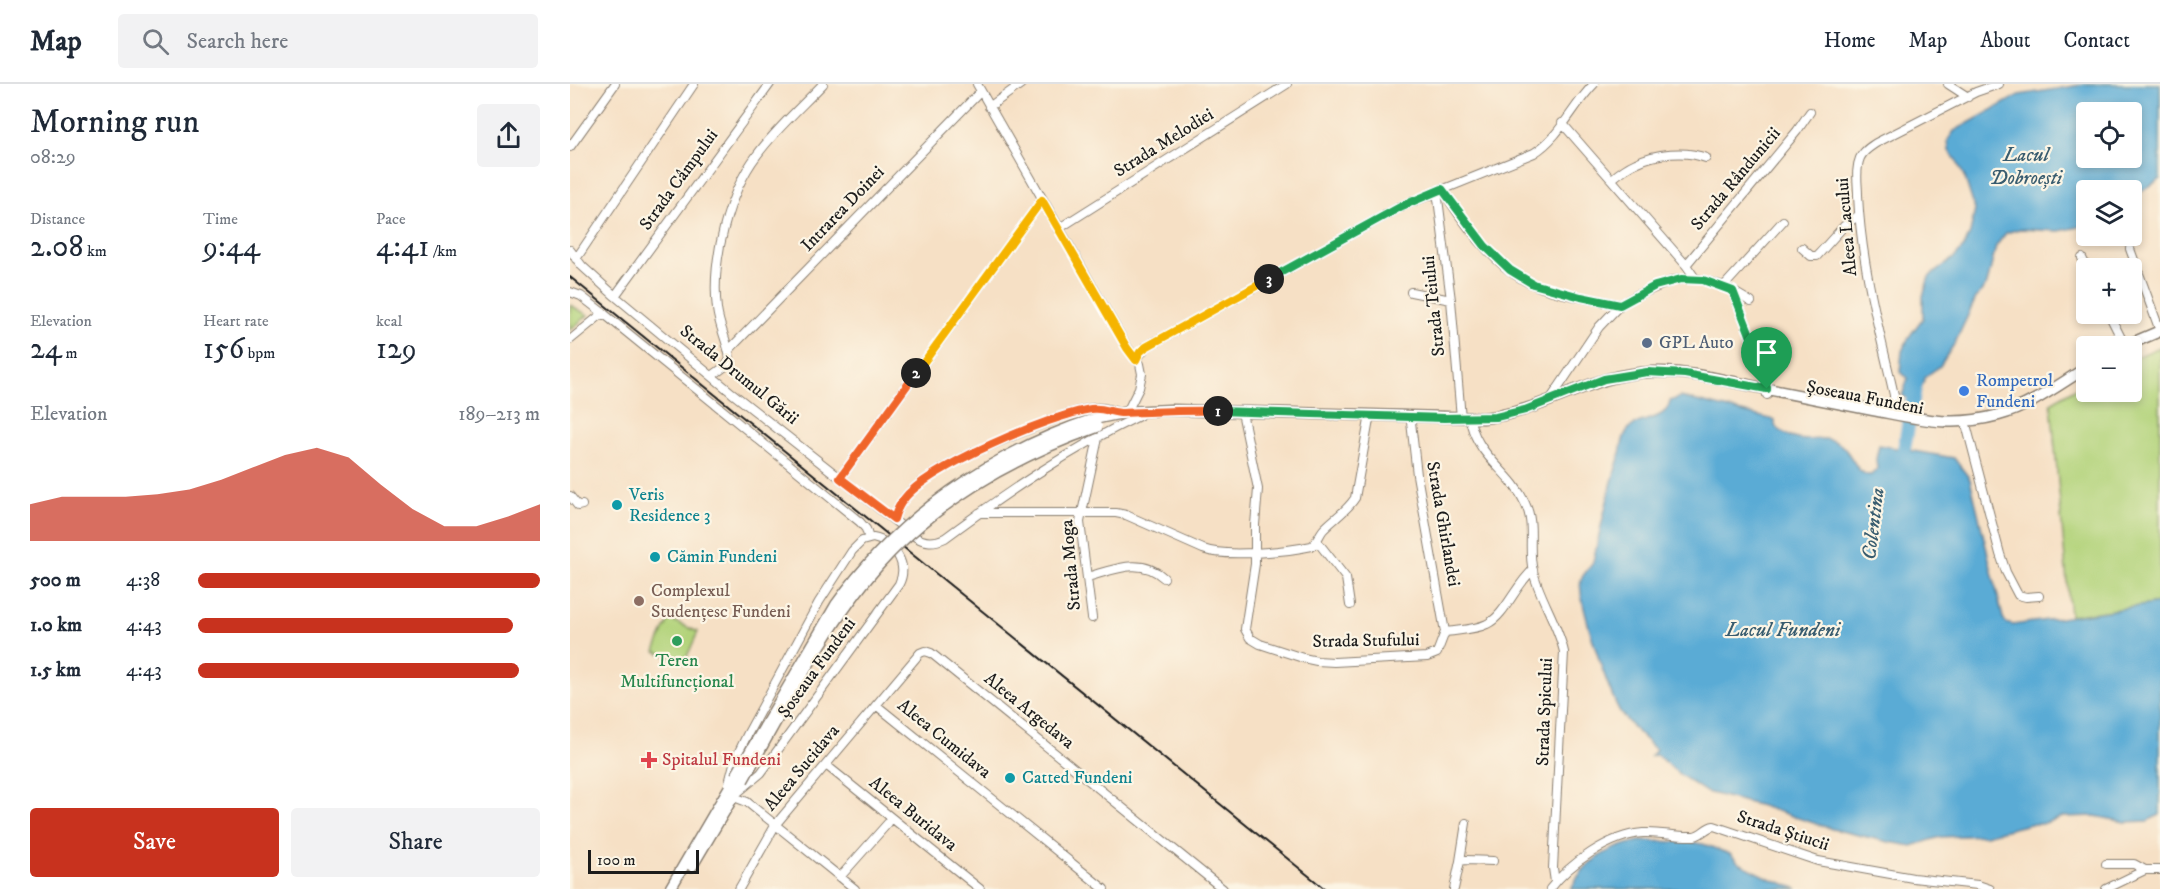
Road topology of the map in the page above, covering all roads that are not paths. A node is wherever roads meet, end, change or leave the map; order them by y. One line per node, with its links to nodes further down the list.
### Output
1 (615, 84): 15 (street)
2 (694, 84): 26 (street)
3 (770, 84): 33 (street, Strada Câmpului)
4 (823, 84): 43 (street)
5 (1021, 84): 12 (street)
6 (1287, 84): 22 (street, Strada Melodiei)
7 (1594, 84): 14 (street)
8 (1948, 84): 11 (street)
9 (1999, 84): 11 (street, Aleea Lacului)
10 (979, 88): 12 (street); 43 (street, Intrarea Doinei)
11 (1973, 91): 20 (street, Aleea Lacului)
12 (989, 107): 19 (street)
13 (1810, 112): 27 (street, Strada Rândunicii)
14 (1562, 123): 17 (street); 18 (street)
15 (570, 147)
16 (1706, 158): 17 (street)
17 (1612, 179): 27 (street)
18 (1439, 190): 34 (street, Strada Teiului); 36 (street); 44 (street)
19 (1042, 200): 22 (street); 59 (street)
20 (1859, 215): 23 (street); 51 (street, Aleea Lacului)
21 (1783, 220): 29 (street)
22 (1058, 229): 44 (street)
23 (1803, 248)
24 (2130, 249): 38 (street)
25 (570, 250): 26 (street, Strada Drumul Gării)
26 (576, 259): 33 (street, Strada Drumul Gării)
27 (1686, 265): 28 (street)
28 (1695, 278): 29 (street); 36 (street)
29 (1724, 286): 30 (street)
30 (1733, 291): 35 (street); 48 (street)
31 (570, 292): 37 (street)
32 (1410, 292): 34 (street)
33 (615, 296): 46 (street, Strada Drumul Gării)
34 (1451, 300): 54 (street, Strada Teiului)
35 (1752, 302)
36 (1620, 305): 49 (street)
37 (603, 313): 41 (street); 65 (street)
38 (2160, 331): 39 (main road)
39 (2142, 339)
40 (2160, 339): 42 (main road)
41 (570, 340)
42 (2142, 347)
43 (729, 350): 46 (street, Intrarea Doinei)
44 (1136, 360): 50 (street)
45 (2076, 374): 56 (main road, Șoseaua Fundeni)
46 (712, 376): 59 (street, Strada Drumul Gării)
47 (2076, 382): 58 (main road, Șoseaua Fundeni)
48 (1767, 392): 49 (main road, Șoseaua Fundeni); 51 (main road, Șoseaua Fundeni); 54 (main road, Șoseaua Fundeni)
49 (1550, 400): 54 (main road, Șoseaua Fundeni)
50 (1124, 412): 54 (main road, Șoseaua Fundeni); 57 (main road, Șoseaua Fundeni); 64 (street, Șoseaua Fundeni)
51 (1895, 416): 56 (main road, Șoseaua Fundeni)
52 (1243, 417): 53 (main road, Șoseaua Fundeni); 57 (main road, Șoseaua Fundeni); 67 (street)
53 (1369, 420): 55 (main road, Șoseaua Fundeni); 66 (street)
54 (1466, 421): 55 (main road, Șoseaua Fundeni); 68 (street, Strada Spicului)
55 (1411, 422): 74 (street, Strada Ghirlandei)
56 (1945, 426): 58 (main road, Șoseaua Fundeni)
57 (1096, 428): 62 (street, Strada Moga); 63 (street, Șoseaua Fundeni); 78 (main road, Șoseaua Fundeni, bridge)
58 (1967, 428): 71 (street)
59 (840, 478): 64 (street, Strada Drumul Gării)
60 (570, 496): 61 (street)
61 (582, 505)
62 (1081, 511): 63 (street); 67 (street); 69 (street, Strada Moga)
63 (979, 513): 64 (street, Șoseaua Fundeni)
64 (894, 519)
65 (869, 539): 78 (street, Șoseaua Fundeni); 78 (street, Șoseaua Fundeni)
66 (1317, 541): 67 (street); 72 (street)
67 (1255, 552): 74 (street, Strada Stufului)
68 (1533, 570): 74 (street, Strada Stufului); 88 (street, Strada Spicului)
69 (1087, 577): 70 (street); 73 (street, Strada Moga)
70 (1164, 578)
71 (2039, 596)
72 (1350, 605)
73 (1092, 618)
74 (1445, 632)
75 (926, 651): 76 (street, Aleea Sucidava); 95 (street, Aleea Argedava)
76 (876, 705): 77 (street, Aleea Sucidava); 94 (street, Aleea Cumidava)
77 (826, 765): 81 (street, Aleea Sucidava); 93 (street, Aleea Buridava)
78 (730, 794): 81 (street); 89 (main road, Șoseaua Fundeni); 90 (main road, Șoseaua Fundeni)
79 (888, 823): 87 (street)
80 (1466, 823): 82 (street)
81 (776, 824): 87 (street); 91 (street, Aleea Sucidava)
82 (1460, 861): 83 (street); 96 (street)
83 (1494, 861)
84 (2106, 864): 85 (street)
85 (2145, 870): 86 (street); 98 (street)
86 (2160, 870)
87 (840, 877): 92 (street)
88 (1552, 886): 97 (street, Strada Știucii)
89 (670, 889)
90 (678, 889)
91 (739, 889)
92 (855, 889)
93 (980, 889)
94 (1104, 889)
95 (1223, 889)
96 (1454, 889)
97 (1990, 889)
98 (2106, 889)

